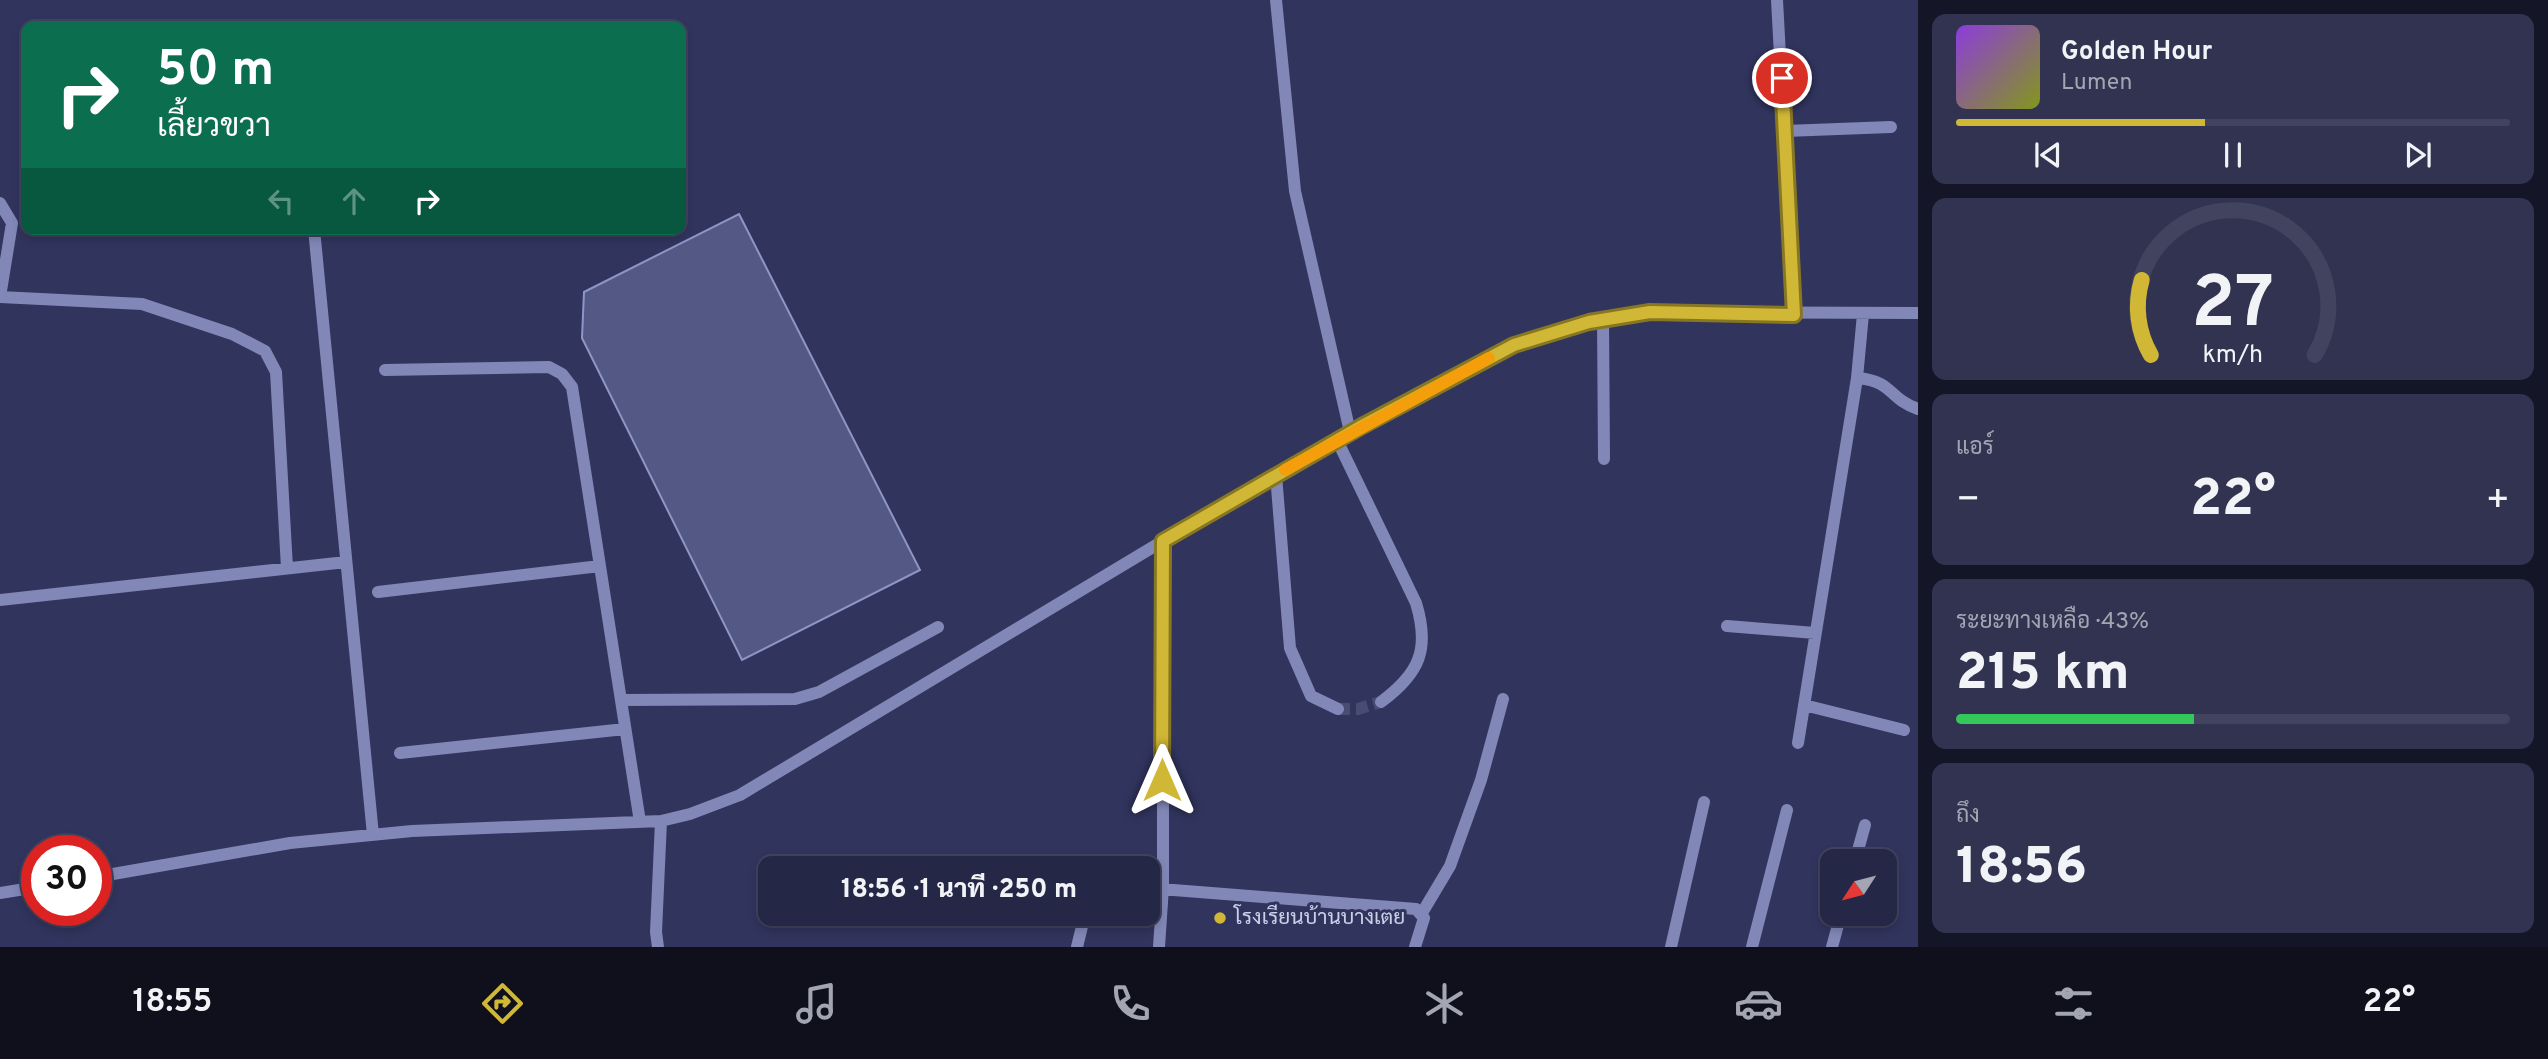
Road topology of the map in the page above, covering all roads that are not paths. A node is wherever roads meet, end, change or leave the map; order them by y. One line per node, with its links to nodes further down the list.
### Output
1 (1276, 0): 15 (street)
2 (1777, 0): 4 (street)
3 (1891, 127): 4 (street)
4 (1784, 131): 10 (street)
5 (0, 203): 7 (street)
6 (315, 235): 20 (street)
7 (0, 297): 22 (street)
8 (1918, 313): 9 (street)
9 (1863, 314): 10 (street); 13 (street)
10 (1794, 315): 11 (street)
11 (1603, 319): 15 (street); 17 (street)
12 (385, 370): 21 (street)
13 (1857, 378): 14 (street); 27 (street)
14 (1918, 409)
15 (1350, 432): 16 (street)
16 (1337, 440): 18 (street); 30 (street)
17 (1604, 459)
18 (1276, 475): 19 (street); 32 (street)
19 (1163, 541): 39 (street); 46 (street)
20 (346, 562): 22 (street); 42 (street)
21 (600, 566): 23 (street); 29 (street)
22 (287, 568): 24 (street)
23 (378, 592)
24 (0, 600)
25 (1727, 626): 27 (street)
26 (938, 627): 29 (street)
27 (1815, 633): 31 (street)
28 (1503, 699): 49 (street)
29 (621, 700): 33 (street)
30 (1381, 702)
31 (1804, 705): 34 (street); 35 (street)
32 (1338, 709)
33 (625, 729): 36 (street); 40 (street)
34 (1904, 730)
35 (1798, 743)
36 (400, 753)
37 (1704, 802): 56 (street)
38 (1787, 810): 57 (street)
39 (661, 821): 40 (street); 52 (street)
40 (640, 822): 42 (street)
41 (1865, 825): 43 (street)
42 (373, 835): 44 (street)
43 (1858, 849)
44 (112, 874)
45 (1160, 887): 46 (street)
46 (1163, 887): 49 (street); 54 (street)
47 (21, 890): 48 (street)
48 (0, 893)
49 (1422, 913): 55 (street)
50 (1081, 926): 53 (street)
51 (1838, 926): 58 (street)
52 (658, 947)
53 (1077, 947)
54 (1159, 947)
55 (1415, 947)
56 (1671, 947)
57 (1752, 947)
58 (1832, 947)

